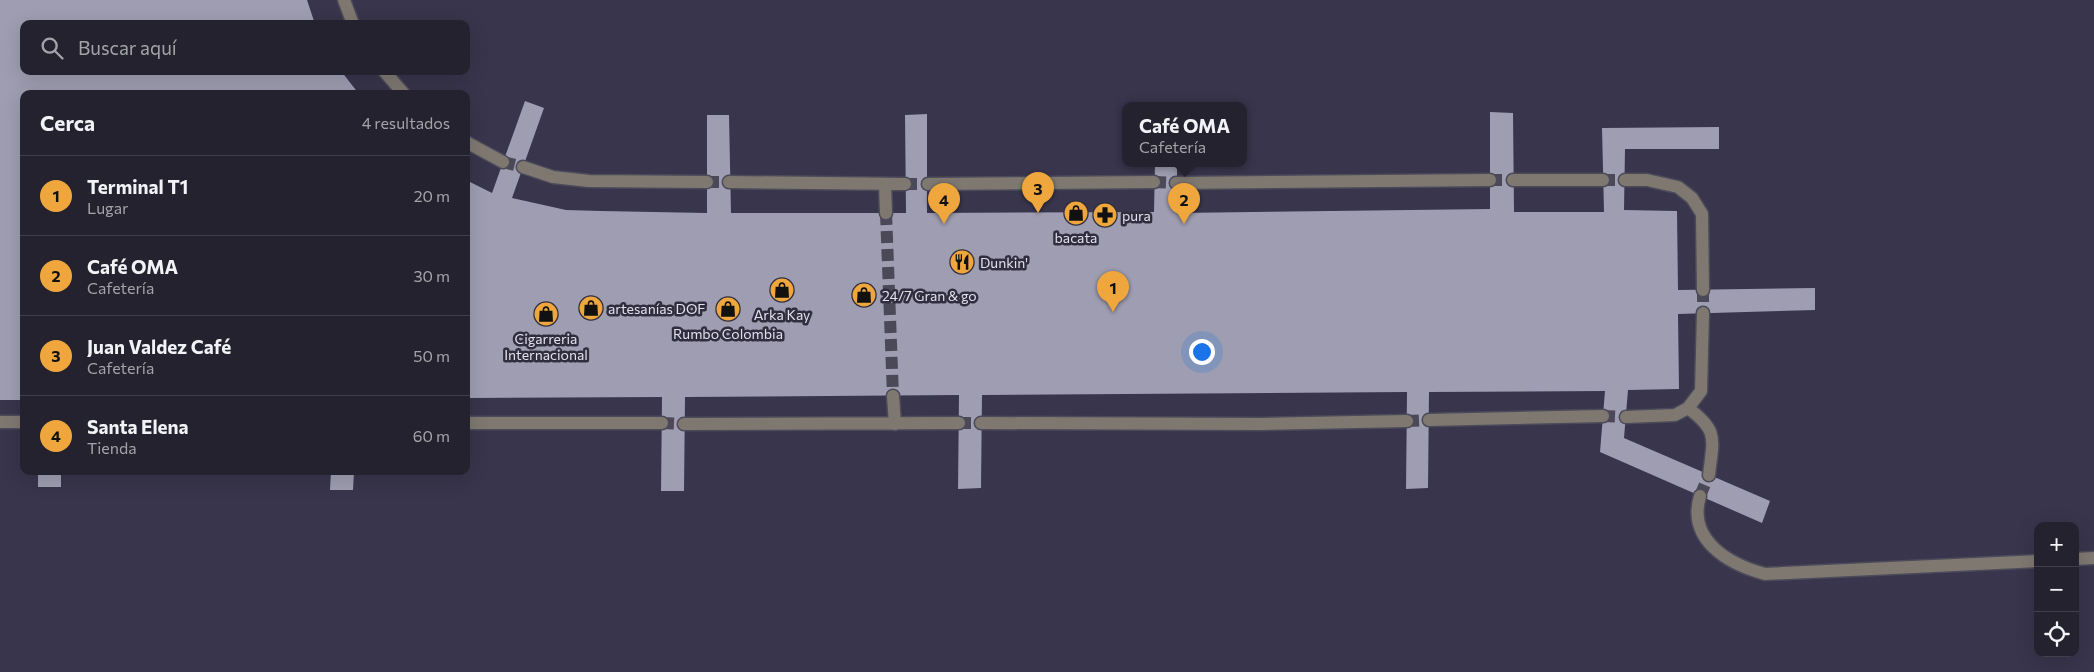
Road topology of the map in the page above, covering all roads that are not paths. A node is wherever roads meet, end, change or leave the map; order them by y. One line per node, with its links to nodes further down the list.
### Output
1 (344, 0): 2 (lane)
2 (352, 20)
3 (387, 75): 4 (lane)
4 (401, 90)
5 (470, 144): 6 (lane)
6 (503, 162)
7 (523, 167): 12 (lane)
8 (1490, 180): 15 (lane)
9 (1513, 180): 10 (lane)
10 (1603, 180)
11 (1625, 180): 20 (lane)
12 (707, 182)
13 (730, 182): 16 (lane)
14 (1154, 182): 18 (lane)
15 (1176, 182)
16 (885, 184): 17 (lane); 19 (lane)
17 (905, 184)
18 (928, 184)
19 (886, 213)
20 (1703, 290)
21 (1703, 313): 23 (lane)
22 (894, 396): 35 (lane)
23 (1688, 408): 25 (lane); 36 (lane)
24 (1603, 416): 26 (lane)
25 (1626, 417)
26 (1429, 420)
27 (1407, 421): 33 (lane)
28 (0, 422): 29 (lane)
29 (20, 422)
30 (470, 423): 31 (lane)
31 (662, 423)
32 (959, 423): 35 (lane)
33 (982, 423)
34 (684, 424): 35 (lane)
35 (895, 424)
36 (1709, 475)
37 (1700, 496): 40 (lane)
38 (2094, 558): 39 (lane)
39 (2079, 559)
40 (2034, 561)

